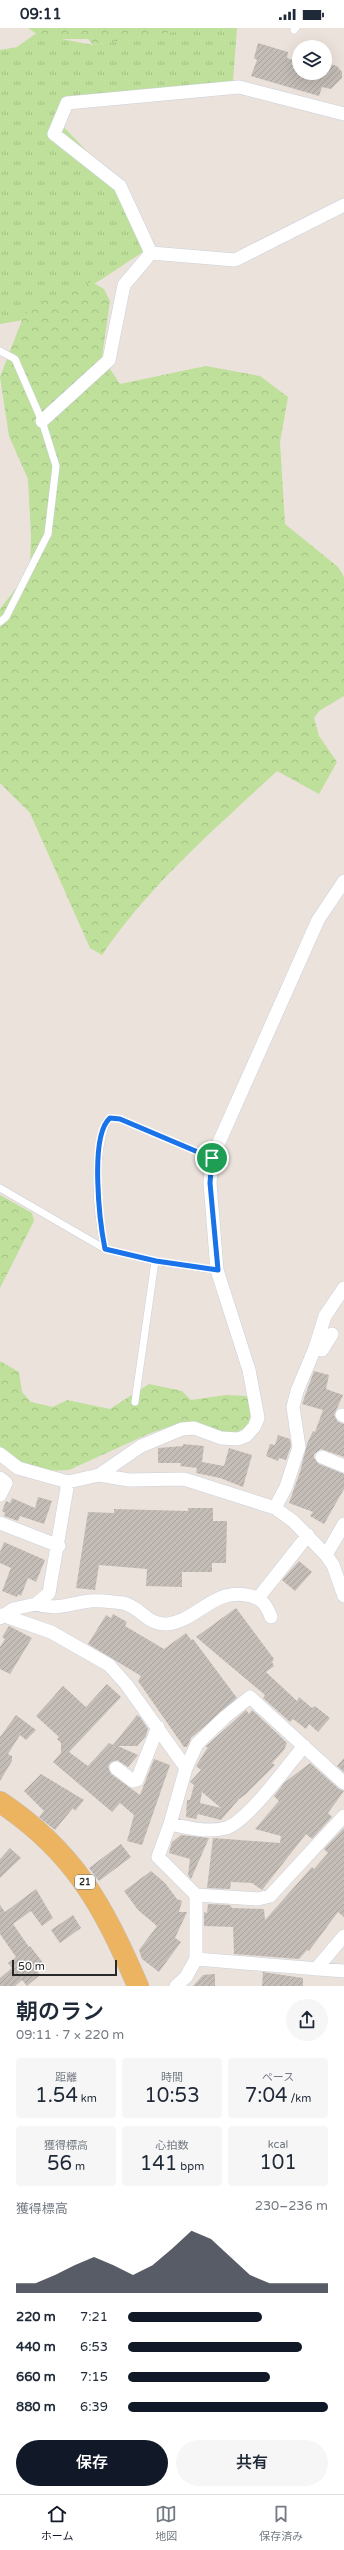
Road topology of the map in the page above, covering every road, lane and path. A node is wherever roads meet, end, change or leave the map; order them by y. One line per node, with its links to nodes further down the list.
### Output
1 (344, 114): 3 (street)
2 (344, 205): 3 (street)
3 (151, 253): 5 (street)
4 (0, 350): 5 (lane)
5 (42, 421): 6 (lane)
6 (0, 622)
7 (344, 881): 8 (street)
8 (212, 1158): 10 (lane); 12 (street)
9 (0, 1188): 10 (lane)
10 (105, 1249): 11 (lane)
11 (156, 1261): 12 (lane); 16 (lane)
12 (218, 1270): 21 (street)
13 (344, 1288): 15 (street)
14 (332, 1334): 15 (street)
15 (315, 1348): 25 (street)
16 (135, 1402)
17 (0, 1454): 19 (street)
18 (322, 1457): 20 (street)
19 (16, 1466): 22 (street); 23 (street)
20 (344, 1466)
21 (99, 1475): 23 (street); 25 (street)
22 (3, 1480): 24 (street)
23 (68, 1482): 29 (street)
24 (0, 1495)
25 (275, 1508): 28 (street)
26 (0, 1523): 29 (street)
27 (344, 1524): 30 (street)
28 (308, 1535): 30 (street); 32 (street)
29 (58, 1546): 33 (street)
30 (326, 1555): 31 (street)
31 (344, 1596)
32 (259, 1597): 33 (street); 35 (street)
33 (36, 1604): 34 (street)
34 (4, 1611): 36 (street)
35 (271, 1617)
36 (158, 1727): 38 (street); 39 (street)
37 (304, 1746): 39 (street); 40 (street); 43 (street)
38 (116, 1768)
39 (186, 1768): 43 (street)
40 (344, 1783)
41 (0, 1802): 49 (main road, 21)
42 (344, 1816): 44 (street)
43 (170, 1824): 44 (street)
44 (196, 1895): 46 (street)
45 (344, 1936): 47 (street)
46 (196, 1959): 47 (street); 50 (street)
47 (316, 1969): 48 (street)
48 (344, 1970)
49 (138, 1986)
50 (176, 1986)

